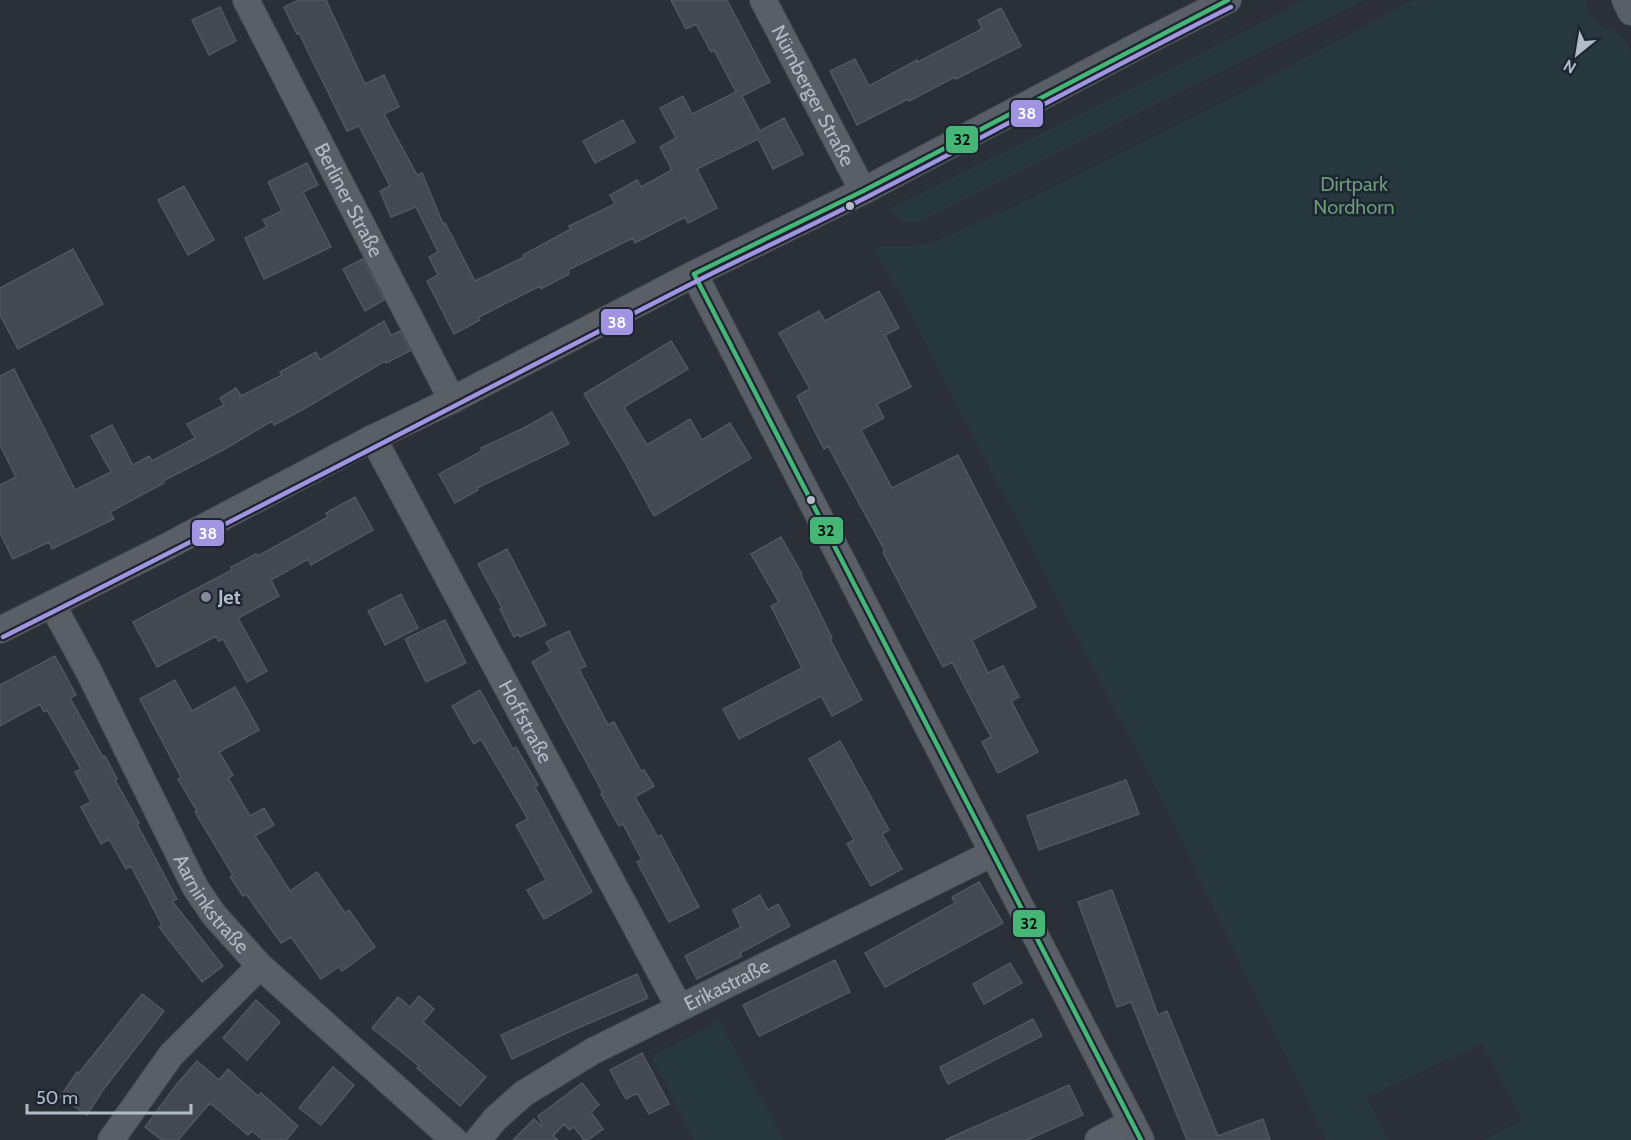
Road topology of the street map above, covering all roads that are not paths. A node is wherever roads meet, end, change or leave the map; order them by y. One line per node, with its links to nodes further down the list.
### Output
1 (246, 0): 8 (street, Berliner Straße)
2 (762, 0): 6 (street, Nürnberger Straße)
3 (1228, 0): 6 (street)
4 (1625, 0): 5 (street)
5 (1631, 12)
6 (863, 191): 7 (street)
7 (694, 274): 8 (street); 12 (street)
8 (452, 400): 9 (street)
9 (373, 438): 10 (street); 14 (street, Hoffstraße)
10 (52, 604): 11 (street); 13 (street, Aarninkstraße)
11 (2, 625)
12 (993, 853): 14 (street, Erikastraße); 15 (street)
13 (260, 966): 16 (street); 17 (street, Aarninkstraße)
14 (679, 1007): 18 (street, Erikastraße)
15 (1137, 1131): 19 (street)
16 (111, 1140)
17 (454, 1140)
18 (478, 1140)
19 (1098, 1140)

